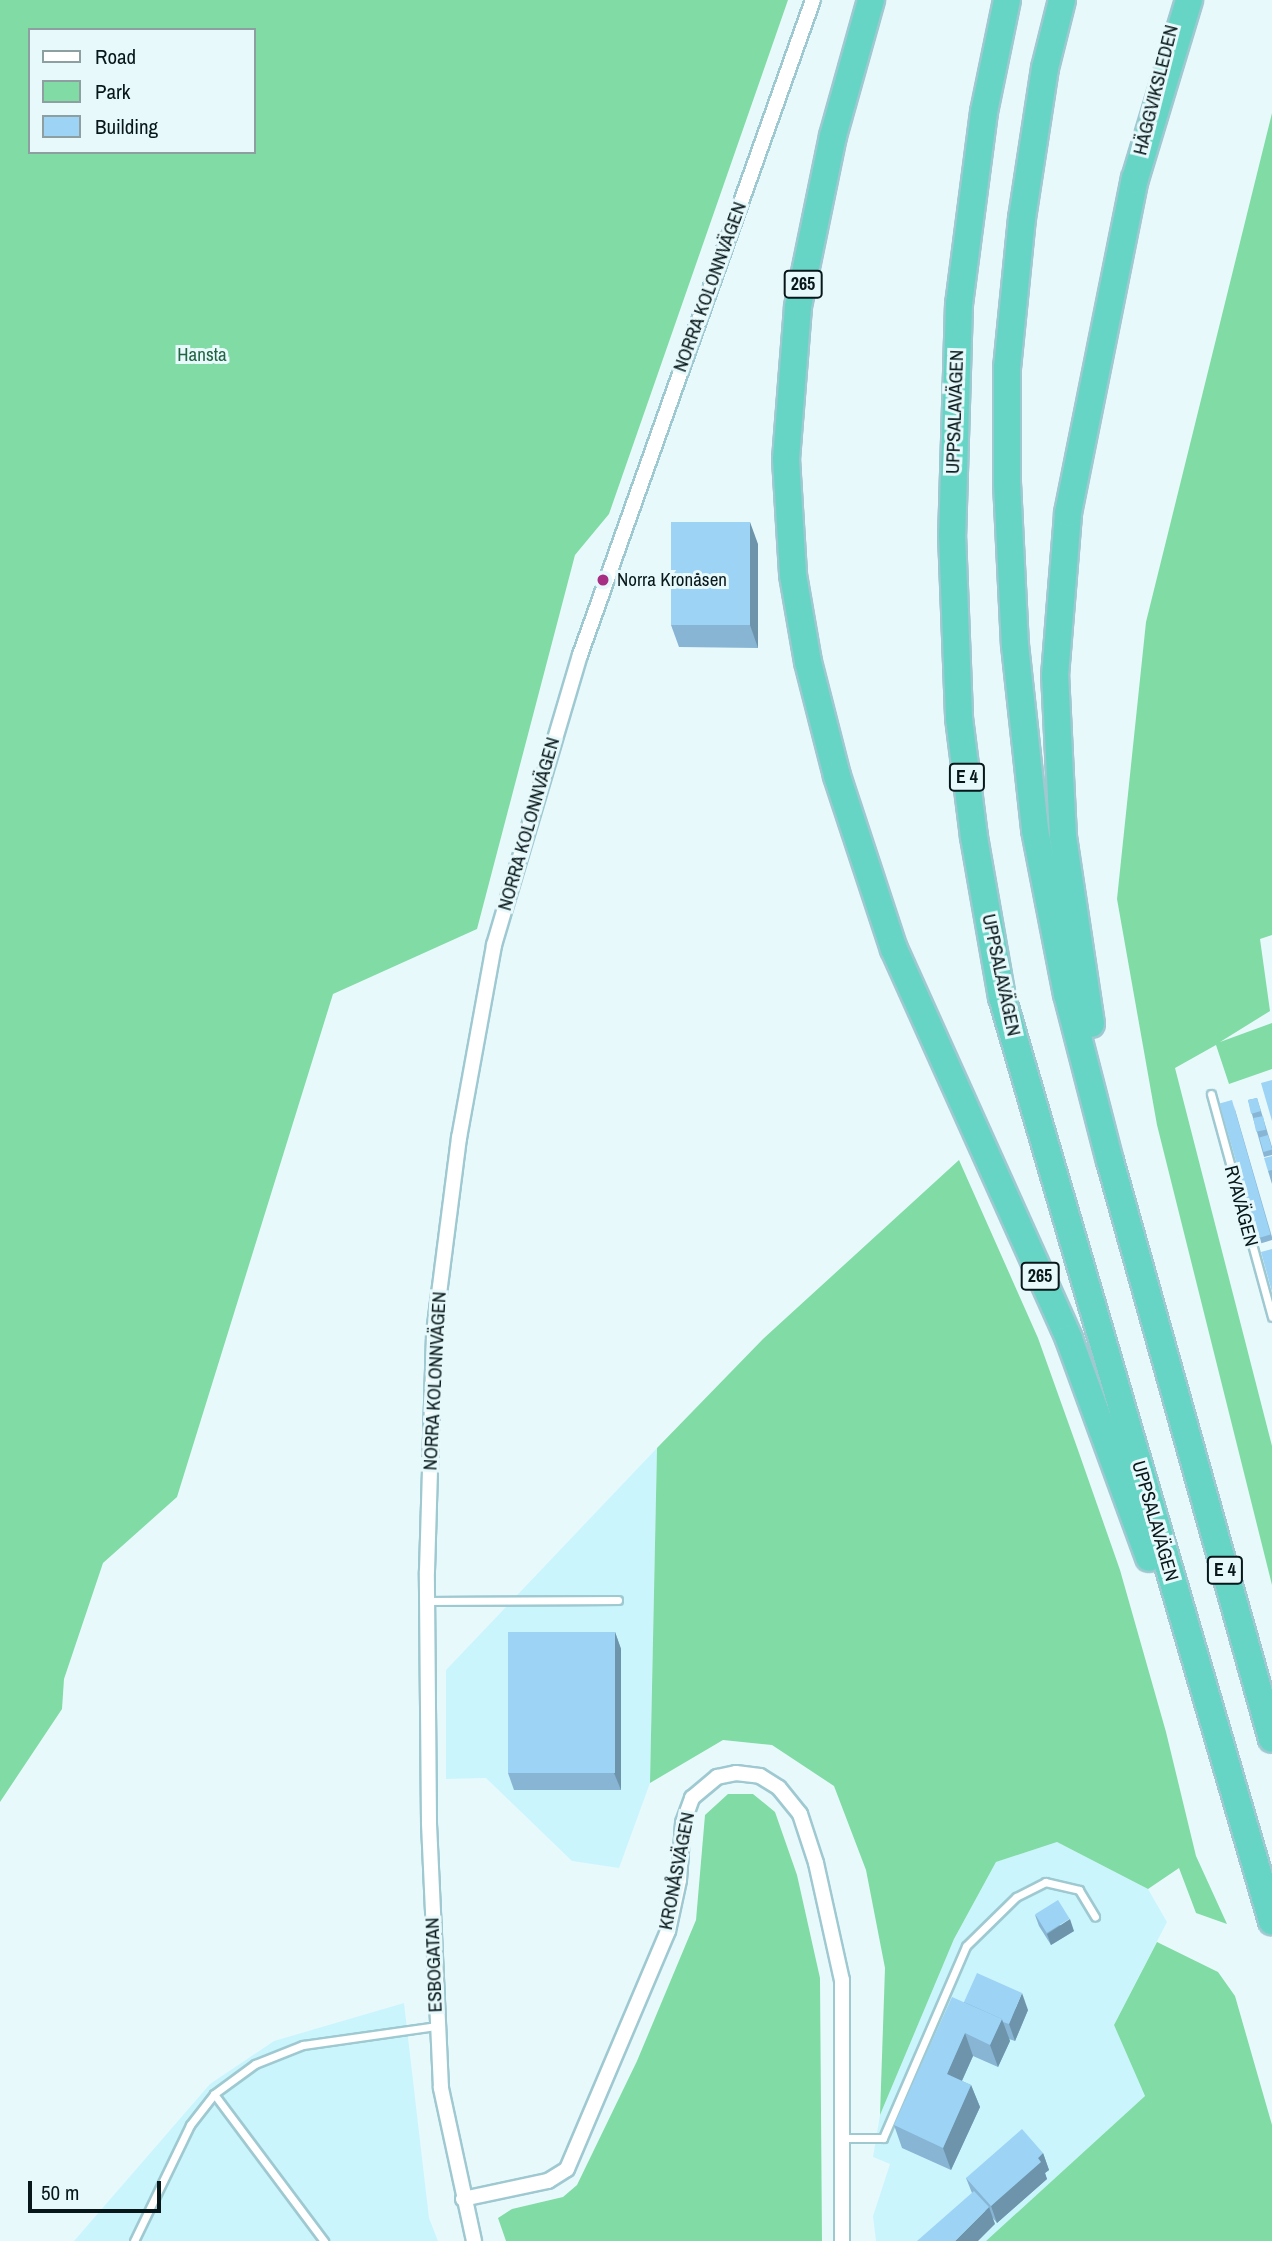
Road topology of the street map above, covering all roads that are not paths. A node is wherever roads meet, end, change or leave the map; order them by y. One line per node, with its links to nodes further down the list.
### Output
1 (813, 0): 12 (street, NORRA KOLONNVÄGEN)
2 (871, 0): 15 (highway, 265)
3 (1007, 0): 15 (highway, UPPSALAVÄGEN / E 4)
4 (1062, 0): 9 (highway, E 4)
5 (1178, 0): 7 (highway, HÄGGVIKSLEDEN)
6 (1189, 0): 7 (highway)
7 (1135, 179): 9 (highway)
8 (1211, 1094): 10 (lane, RYAVÄGEN)
9 (1110, 1161): 14 (highway, E 4)
10 (1272, 1317)
11 (618, 1600): 12 (lane)
12 (428, 1601): 13 (street, NORRA KOLONNVÄGEN)
13 (429, 1686): 18 (street, ESBOGATAN)
14 (1272, 1738)
15 (1233, 1787): 17 (highway, UPPSALAVÄGEN / E 4)
16 (1095, 1917): 20 (lane)
17 (1272, 1920)
18 (436, 2026): 19 (lane); 21 (street, ESBOGATAN)
19 (214, 2094): 22 (lane); 23 (lane)
20 (842, 2138): 21 (street, KRONÅSVÄGEN); 25 (street, KRONÅSVÄGEN)
21 (463, 2199): 24 (street, ESBOGATAN)
22 (134, 2241)
23 (324, 2241)
24 (474, 2241)
25 (842, 2241)

